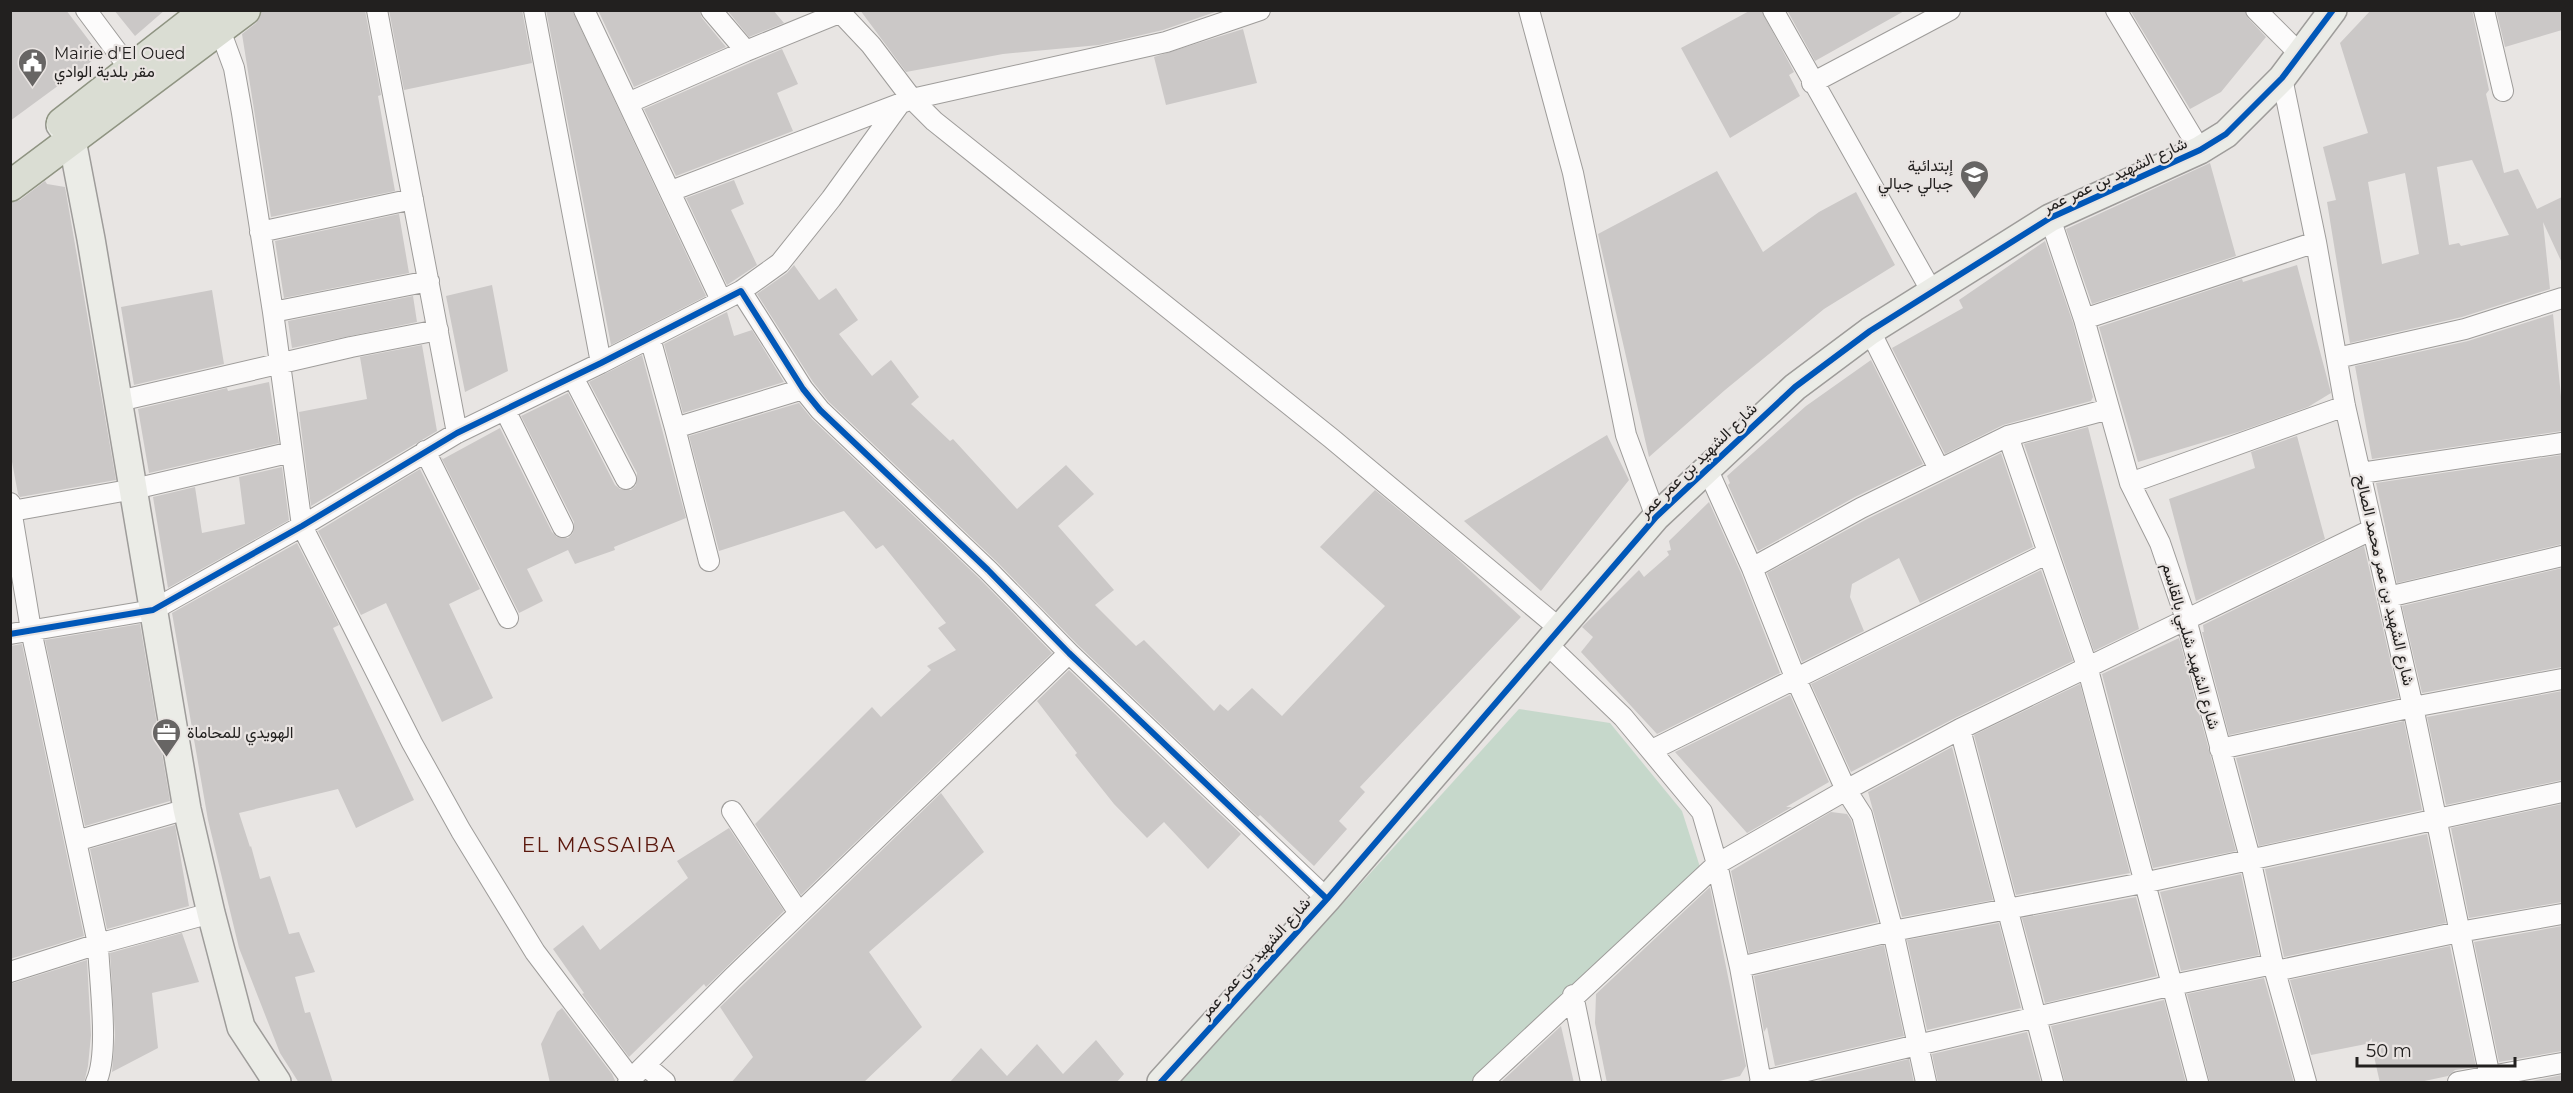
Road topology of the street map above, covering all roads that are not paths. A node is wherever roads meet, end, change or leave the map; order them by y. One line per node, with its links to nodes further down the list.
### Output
1 (86, 10): 19 (street)
2 (245, 10): 16 (main road)
3 (377, 10): 30 (street)
4 (534, 10): 45 (street)
5 (585, 10): 24 (street)
6 (711, 10): 17 (street)
7 (1260, 10): 23 (street)
8 (1529, 10): 66 (street)
9 (1773, 10): 21 (street)
10 (1950, 10): 21 (street)
11 (2116, 10): 26 (street)
12 (2256, 10): 18 (street)
13 (2333, 10): 18 (street, شارع الشهيد بن عمر عمر)
14 (2484, 10): 22 (street)
15 (839, 12): 17 (street); 23 (street)
16 (213, 20): 19 (main road); 25 (main road); 32 (street)
17 (746, 51): 24 (street)
18 (2300, 54): 20 (street, شارع الشهيد بن عمر عمر)
19 (130, 69): 25 (main road)
20 (2282, 78): 26 (street, شارع الشهيد بن عمر عمر); 33 (street, شارع الشهيد بن عمر محمد الصالح)
21 (1812, 83): 36 (street)
22 (2503, 91)
23 (906, 102): 29 (street); 35 (street); 80 (street)
24 (628, 103): 29 (street)
25 (65, 132): 27 (main road); 28 (main road); 49 (street)
26 (2200, 150): 31 (street, شارع الشهيد بن عمر عمر)
27 (10, 161)
28 (10, 186)
29 (671, 191): 37 (street)
30 (413, 199): 32 (street); 34 (street)
31 (2050, 219): 36 (street, شارع الشهيد بن عمر عمر); 40 (street, شارع الشهيد شلبي بالقاسم)
32 (260, 232): 39 (street)
33 (2316, 242): 40 (street); 44 (street, شارع الشهيد بن عمر محمد الصالح)
34 (429, 281): 39 (street); 41 (street)
35 (741, 291): 37 (street); 48 (street)
36 (1932, 292): 42 (street, شارع الشهيد بن عمر عمر)
37 (721, 300): 43 (street)
38 (2562, 300): 44 (street)
39 (273, 312): 46 (street)
40 (2084, 319): 51 (street, شارع الشهيد شلبي بالقاسم)
41 (438, 330): 46 (street); 54 (street)
42 (1870, 331): 59 (street, شارع الشهيد بن عمر عمر); 60 (street)
43 (650, 338): 45 (street); 53 (street)
44 (2337, 358): 50 (street, شارع الشهيد بن عمر محمد الصالح)
45 (601, 363): 47 (street)
46 (279, 365): 49 (street); 58 (street)
47 (573, 377): 52 (street); 62 (street)
48 (803, 389): 53 (street); 81 (street)
49 (119, 401): 64 (street)
50 (2345, 406): 61 (street, شارع الشهيد بن عمر محمد الصالح); 63 (street)
51 (2109, 409): 55 (street); 63 (street, شارع الشهيد شلبي بالقاسم)
52 (505, 410): 54 (street); 68 (street)
53 (675, 428): 72 (street)
54 (457, 433): 57 (street)
55 (2008, 436): 60 (street); 70 (street)
56 (2562, 443): 61 (street)
57 (425, 451): 67 (street); 76 (street)
58 (292, 453): 64 (street); 67 (street)
59 (1707, 468): 66 (street, شارع الشهيد بن عمر عمر); 73 (street)
60 (1939, 468): 73 (street)
61 (2361, 473): 69 (street, شارع الشهيد بن عمر محمد الصالح)
62 (626, 479)
63 (2130, 483): 77 (street, شارع الشهيد شلبي بالقاسم)
64 (134, 489): 65 (street); 75 (street)
65 (11, 507): 78 (street)
66 (1656, 517): 80 (street, شارع الشهيد بن عمر عمر)
67 (302, 526): 75 (street); 116 (street)
68 (563, 527)
69 (2373, 529): 74 (street, شارع الشهيد بن عمر محمد الصالح); 77 (street)
70 (2048, 553): 82 (street); 83 (street)
71 (2562, 556): 74 (street)
72 (709, 561)
73 (1752, 568): 83 (street)
74 (2388, 597): 85 (street, شارع الشهيد بن عمر محمد الصالح)
75 (153, 610): 78 (street); 91 (street)
76 (508, 618)
77 (2186, 619): 82 (street); 87 (street, شارع الشهيد شلبي بالقاسم)
78 (31, 630): 79 (street); 94 (street)
79 (10, 634)
80 (1553, 635): 88 (street); 98 (street, شارع الشهيد بن عمر عمر)
81 (1069, 653): 98 (street); 101 (street)
82 (2087, 666): 86 (street); 97 (street)
83 (1795, 677): 88 (street); 89 (street)
84 (2562, 679): 85 (street)
85 (2413, 707): 87 (street); 93 (street, شارع الشهيد بن عمر محمد الصالح)
86 (1960, 729): 89 (street); 99 (street)
87 (2220, 749): 95 (street, شارع الشهيد شلبي بالقاسم)
88 (1652, 750): 96 (street)
89 (1846, 790): 96 (street); 103 (street)
90 (2562, 792): 93 (street)
91 (187, 809): 94 (street); 100 (street)
92 (732, 811): 101 (street)
93 (2435, 819): 95 (street); 104 (street, شارع الشهيد بن عمر محمد الصالح)
94 (76, 841): 105 (street)
95 (2250, 858): 97 (street); 107 (street, شارع الشهيد شلبي بالقاسم)
96 (1717, 864): 106 (street); 110 (street)
97 (2143, 883): 99 (street); 109 (street)
98 (1327, 899): 121 (street, شارع الشهيد بن عمر عمر)
99 (2006, 909): 103 (street); 111 (street)
100 (211, 913): 105 (street); 119 (street)
101 (799, 913): 114 (street)
102 (2562, 914): 104 (street)
103 (1893, 931): 106 (street); 112 (street)
104 (2459, 932): 107 (street); 115 (street, شارع الشهيد بن عمر محمد الصالح)
105 (98, 944): 108 (street); 118 (street)
106 (1740, 967): 117 (street)
107 (2275, 968): 109 (street); 127 (street, شارع الشهيد شلبي بالقاسم)
108 (10, 972)
109 (2173, 985): 111 (street); 126 (street)
110 (1574, 996): 122 (street); 123 (street)
111 (2037, 1019): 112 (street); 125 (street)
112 (1919, 1045): 117 (street); 124 (street)
113 (2562, 1063): 115 (street)
114 (646, 1066): 116 (street); 120 (street)
115 (2490, 1080): 128 (street)
116 (630, 1081)
117 (1761, 1082)
118 (96, 1083)
119 (277, 1083)
120 (665, 1083)
121 (1161, 1083)
122 (1483, 1083)
123 (1591, 1083)
124 (1926, 1083)
125 (2054, 1083)
126 (2198, 1083)
127 (2306, 1083)
128 (2458, 1083)

